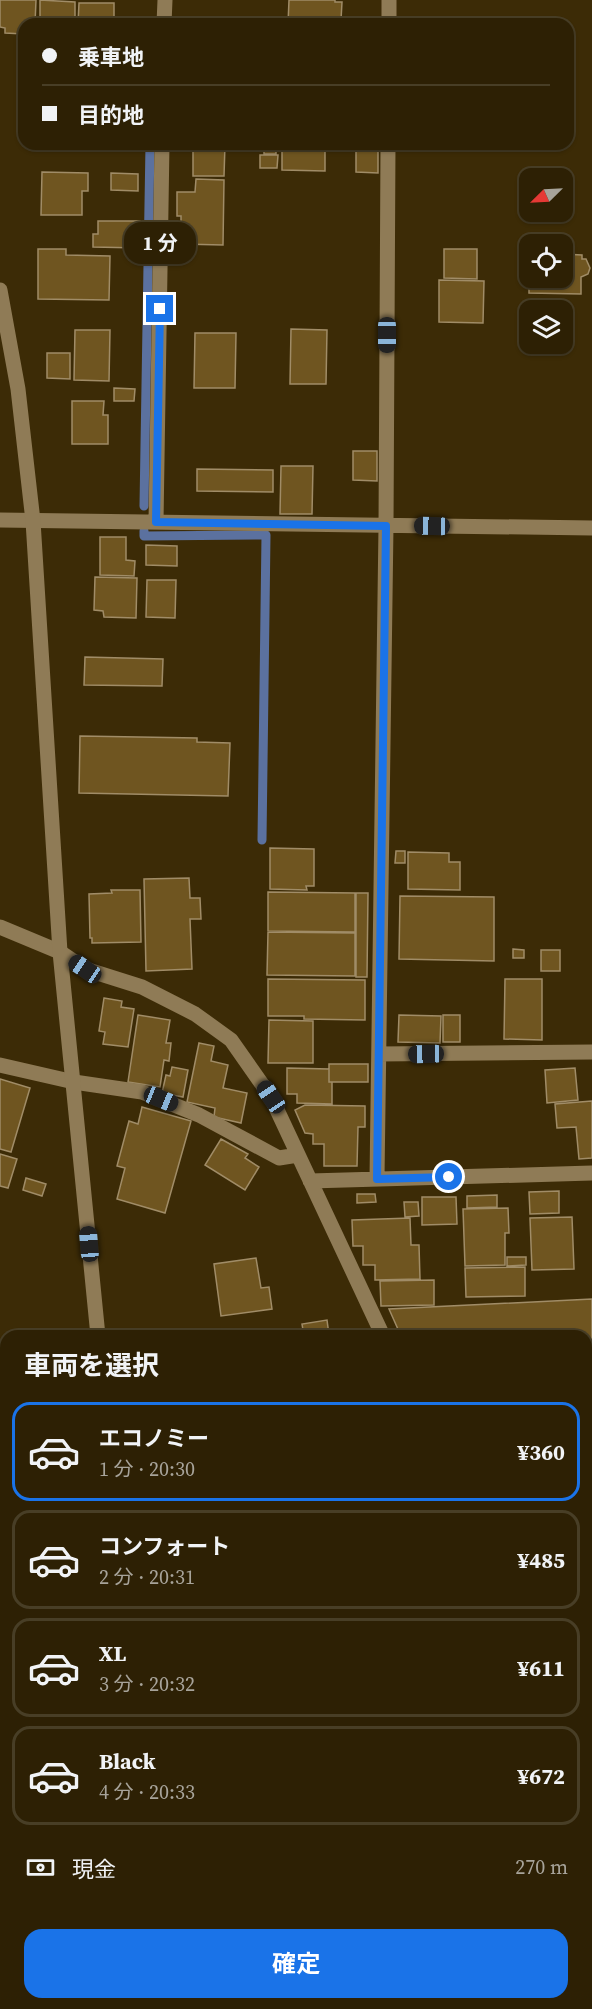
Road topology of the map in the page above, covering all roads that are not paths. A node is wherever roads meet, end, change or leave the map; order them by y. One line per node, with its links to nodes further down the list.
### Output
1 (165, 0): 3 (street)
2 (389, 0): 4 (street)
3 (164, 18)
4 (389, 18)
5 (162, 150): 10 (street)
6 (388, 150): 11 (street)
7 (0, 290): 9 (street)
8 (0, 520): 9 (street)
9 (33, 521): 10 (street); 14 (street)
10 (156, 522): 11 (street)
11 (386, 526): 12 (street); 16 (street)
12 (592, 528)
13 (0, 927): 14 (street)
14 (60, 952): 18 (street); 19 (street)
15 (592, 1052): 16 (street)
16 (379, 1054): 21 (street)
17 (0, 1065): 18 (street)
18 (74, 1082): 19 (street); 23 (street)
19 (298, 1155): 22 (street)
20 (592, 1173): 21 (street)
21 (377, 1179): 22 (street)
22 (310, 1181): 24 (street)
23 (97, 1330)
24 (380, 1330)

